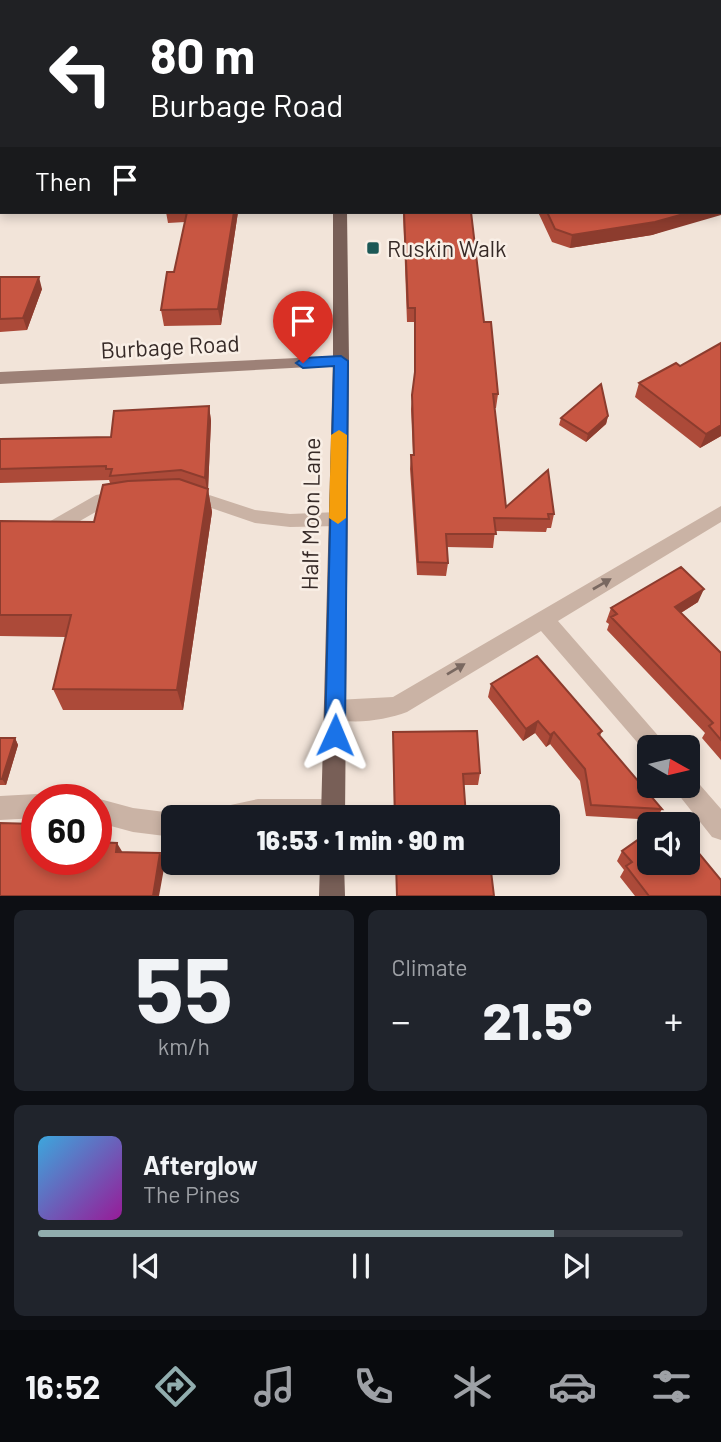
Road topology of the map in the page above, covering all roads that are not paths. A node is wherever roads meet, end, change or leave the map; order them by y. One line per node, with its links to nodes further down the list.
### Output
1 (340, 214): 2 (main road, Half Moon Lane)
2 (341, 361): 3 (street, Burbage Road); 7 (main road, Half Moon Lane)
3 (0, 378)
4 (172, 494): 7 (lane)
5 (134, 495): 8 (lane)
6 (721, 513): 9 (street, one-way to 6)
7 (338, 519): 10 (main road, Half Moon Lane)
8 (33, 534)
9 (542, 618): 10 (street, one-way to 9); 11 (street)
10 (336, 710): 13 (main road, Half Moon Lane)
11 (643, 735)
12 (695, 798): 18 (street)
13 (333, 805)
14 (21, 807): 15 (street)
15 (0, 808)
16 (112, 814): 17 (street)
17 (161, 824)
18 (721, 828)
19 (332, 875): 20 (main road)
20 (332, 896)

